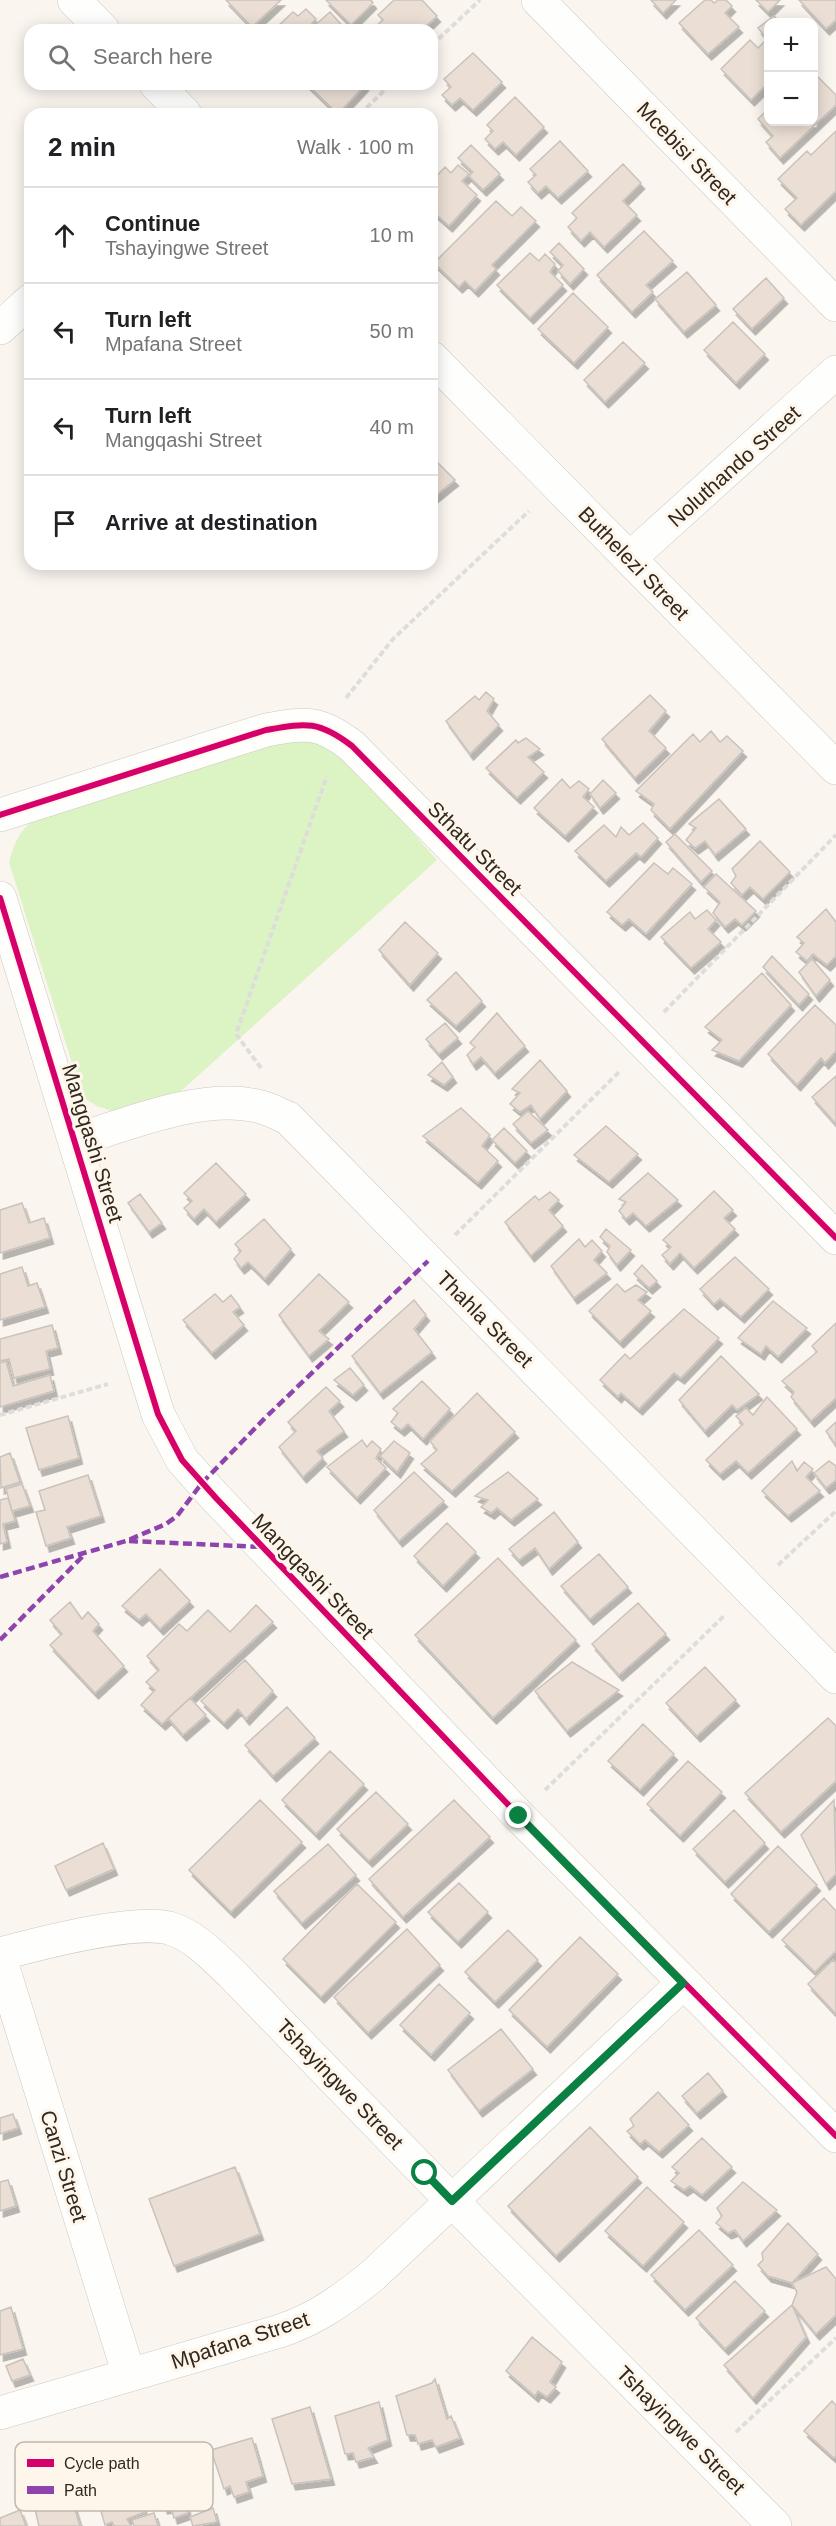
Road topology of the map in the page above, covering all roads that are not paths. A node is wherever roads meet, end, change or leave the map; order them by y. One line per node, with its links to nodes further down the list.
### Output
1 (74, 0): 3 (street)
2 (538, 0): 6 (street, Mcebisi Street)
3 (98, 24)
4 (162, 90): 5 (street)
5 (179, 108)
6 (836, 305)
7 (24, 306): 8 (street)
8 (0, 328)
9 (438, 364): 11 (street, Buthelezi Street)
10 (836, 372): 11 (street, Noluthando Street)
11 (630, 558): 12 (street, Buthelezi Street)
12 (836, 768)
13 (0, 815): 16 (street, Sthatu Street)
14 (0, 898): 15 (street, Mangqashi Street)
15 (76, 1140): 17 (street, Thahla Street); 19 (street, Mangqashi Street)
16 (836, 1239)
17 (836, 1677)
18 (0, 1956): 21 (street, Tshayingwe Street); 22 (street, Canzi Street)
19 (683, 1983): 20 (street, Mangqashi Street); 21 (street, Mpafana Street)
20 (836, 2136)
21 (452, 2201): 22 (street, Mpafana Street); 24 (street, Tshayingwe Street)
22 (129, 2375): 23 (street, Mpafana Street)
23 (0, 2413)
24 (776, 2526)

